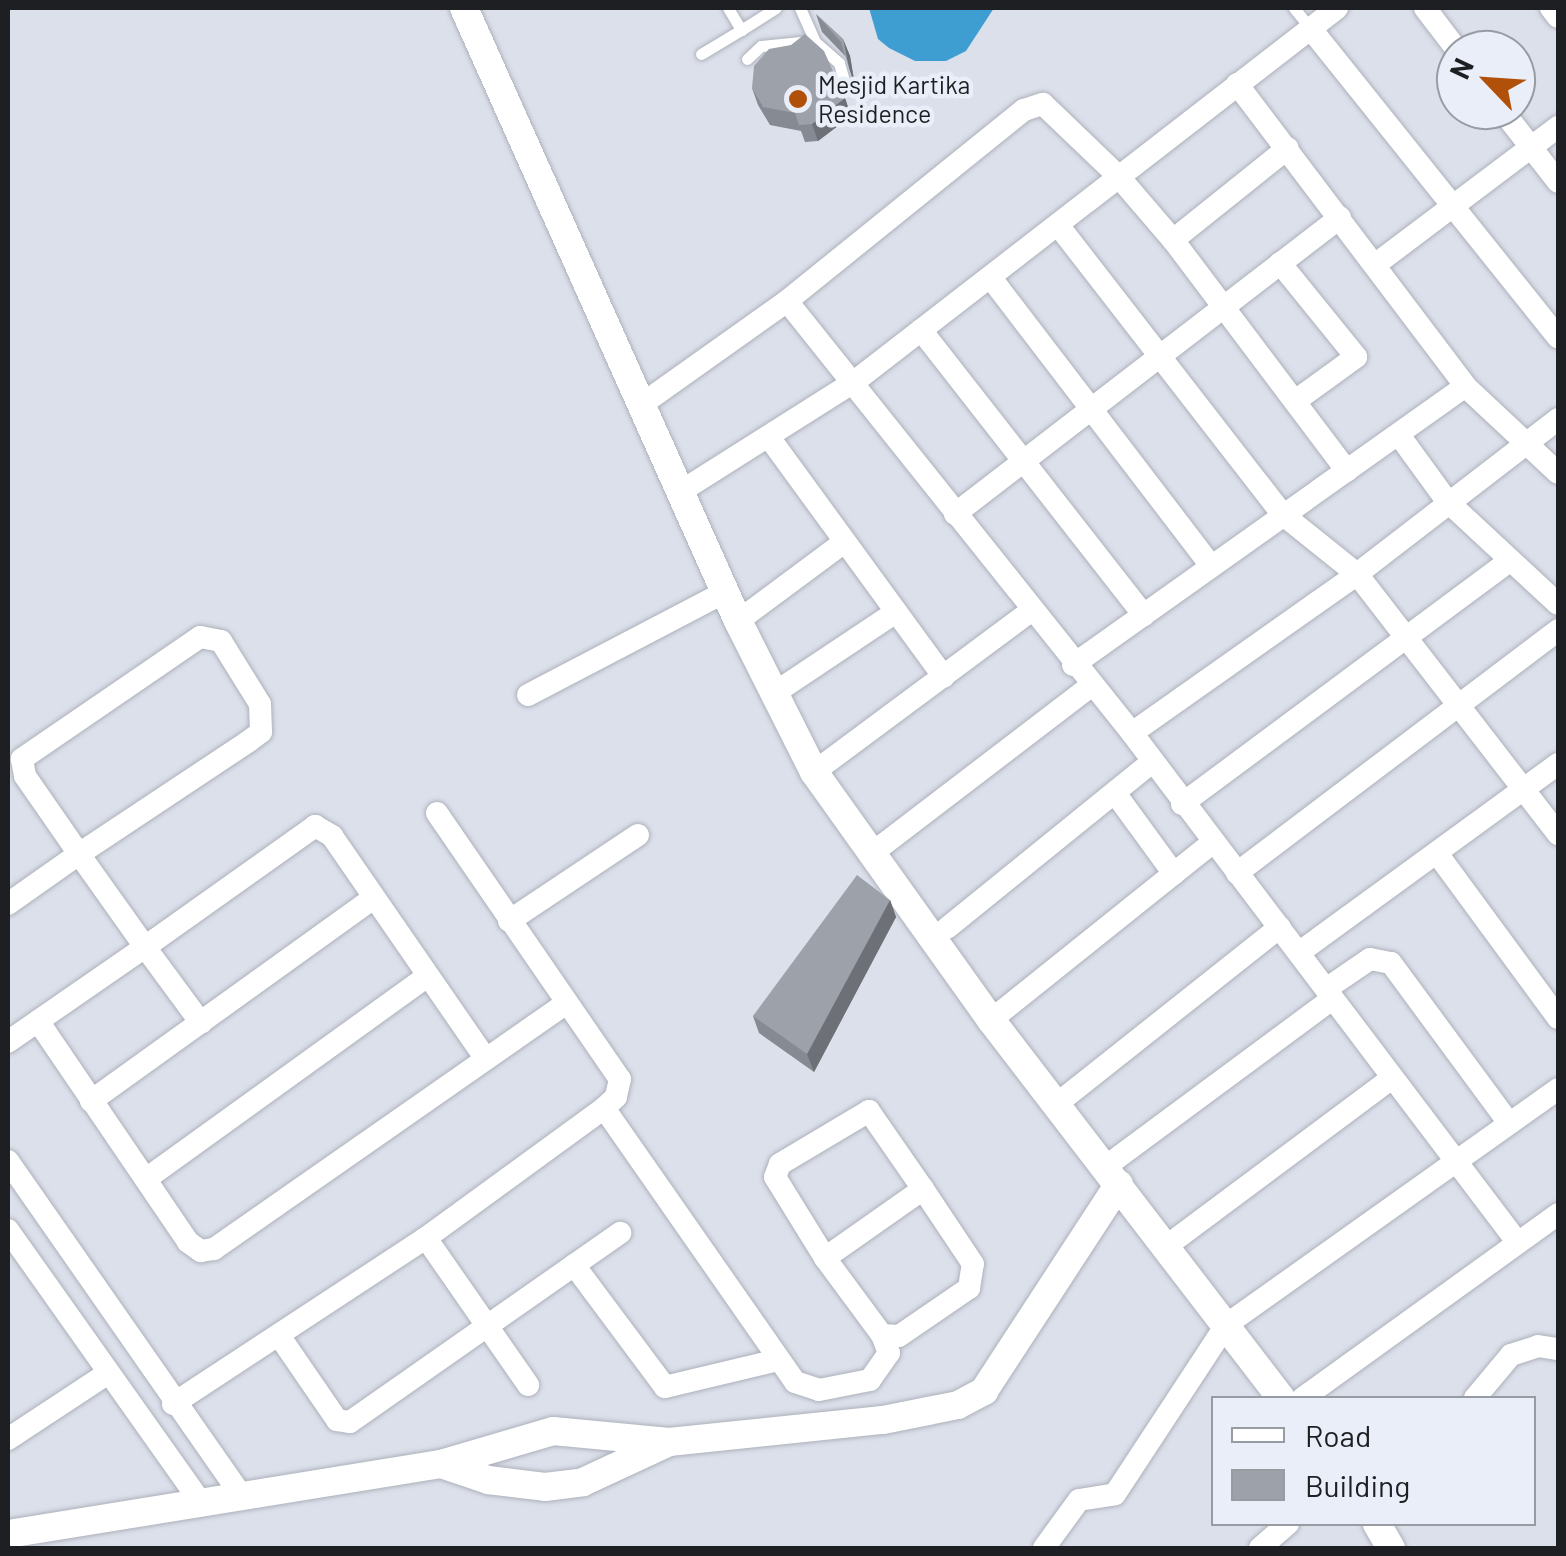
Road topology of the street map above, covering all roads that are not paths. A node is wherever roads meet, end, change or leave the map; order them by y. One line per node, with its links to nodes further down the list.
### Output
1 (464, 8): 39 (street)
2 (728, 8): 11 (lane)
3 (776, 8): 11 (lane)
4 (800, 8): 13 (lane)
5 (1294, 8): 10 (lane)
6 (1338, 8): 10 (street)
7 (1425, 8): 12 (street)
8 (1551, 8): 9 (street)
9 (1558, 17)
10 (1311, 29): 16 (street); 24 (street)
11 (741, 30): 14 (lane)
12 (1442, 30)
13 (815, 42): 15 (lane); 17 (lane)
14 (701, 54)
15 (747, 59)
16 (1236, 84): 21 (street); 22 (street)
17 (846, 88)
18 (1558, 127): 20 (street)
19 (1517, 130): 20 (street)
20 (1530, 147): 23 (street); 24 (street)
21 (1288, 148): 25 (street); 27 (street)
22 (1119, 177): 26 (street); 27 (street); 31 (street)
23 (1558, 182)
24 (1456, 205): 29 (street); 34 (street)
25 (1340, 217): 28 (street); 29 (street)
26 (1058, 225): 30 (street); 35 (street)
27 (1173, 240): 32 (street)
28 (1280, 262): 32 (street); 38 (street)
29 (1376, 264): 37 (street)
30 (991, 278): 33 (street); 40 (street)
31 (787, 301): 36 (street); 39 (street)
32 (1223, 306): 35 (street); 38 (street)
33 (921, 330): 36 (street); 45 (street)
34 (1558, 337)
35 (1158, 356): 40 (street); 50 (street)
36 (854, 382): 43 (street); 51 (street)
37 (1464, 386): 42 (street); 44 (street)
38 (1298, 399): 46 (street)
39 (645, 402): 48 (street)
40 (1093, 406): 45 (street); 54 (street)
41 (1558, 419): 44 (street)
42 (1399, 434): 46 (street); 49 (street)
43 (771, 440): 48 (street); 52 (street)
44 (1524, 443): 47 (street); 49 (street)
45 (1025, 463): 51 (street); 60 (street)
46 (1347, 471): 50 (street)
47 (1558, 474)
48 (684, 490): 56 (street)
49 (1447, 502): 53 (street); 55 (street)
50 (1281, 512): 54 (street); 55 (street)
51 (955, 514): 58 (street)
52 (844, 543): 59 (street); 61 (street)
53 (1509, 561): 57 (street); 63 (street)
54 (1211, 566): 60 (street)
55 (1357, 574): 63 (street); 70 (street)
56 (727, 591): 61 (street); 68 (street)
57 (1558, 604)
58 (1031, 611): 64 (street); 65 (street)
59 (896, 612): 65 (street); 67 (street)
60 (1144, 616): 64 (street)
61 (738, 621): 67 (street)
62 (1558, 630): 69 (street)
63 (1408, 642): 69 (street); 76 (street)
64 (1073, 665): 66 (street)
65 (944, 678): 73 (street)
66 (1091, 686): 70 (street); 82 (street)
67 (773, 694): 73 (street)
68 (528, 696)
69 (1461, 710): 74 (street); 85 (street)
70 (1132, 733): 71 (street)
71 (1152, 762): 75 (street); 76 (street)
72 (1558, 764): 74 (street)
73 (814, 772): 82 (street)
74 (1526, 788): 79 (street); 83 (street)
75 (1114, 793): 84 (street); 90 (street)
76 (1182, 804): 80 (street)
77 (437, 813): 88 (street)
78 (638, 834): 88 (street)
79 (1558, 834)
80 (1212, 843): 84 (street); 85 (street)
81 (79, 854): 81 (street); 87 (street); 91 (street)
82 (871, 854): 97 (street)
83 (1439, 856): 92 (street); 96 (street)
84 (1174, 874): 97 (street)
85 (1237, 874): 89 (street)
86 (373, 898): 91 (street); 93 (street); 99 (street)
87 (8, 904)
88 (509, 921): 95 (street)
89 (1280, 927): 92 (street); 105 (street)
90 (947, 928)
91 (146, 946): 98 (street); 99 (street)
92 (1300, 952): 94 (street)
93 (427, 976): 101 (street); 111 (street)
94 (1328, 994): 102 (street); 107 (street); 110 (street)
95 (565, 1004): 101 (street); 106 (street)
96 (1558, 1018)
97 (991, 1020): 105 (street)
98 (38, 1021): 100 (street); 104 (street)
99 (201, 1022): 104 (street)
100 (8, 1042)
101 (484, 1056): 111 (street)
102 (1392, 1078): 109 (street); 118 (street)
103 (1558, 1089): 107 (street)
104 (91, 1101): 111 (street)
105 (1058, 1103): 110 (street)
106 (604, 1108): 116 (street); 126 (street)
107 (1509, 1122): 109 (street)
108 (8, 1161): 132 (street)
109 (1454, 1162): 117 (street); 122 (street)
110 (1108, 1170): 118 (street); 134 (street)
111 (146, 1178)
112 (923, 1189): 119 (street); 119 (street); 123 (street)
113 (1558, 1214): 117 (street)
114 (8, 1230): 127 (street)
115 (620, 1233): 120 (street)
116 (426, 1238): 121 (street); 124 (street)
117 (1516, 1240): 130 (street)
118 (1168, 1245): 122 (street)
119 (825, 1258): 123 (street)
120 (574, 1265): 121 (street); 126 (street)
121 (486, 1324): 124 (street); 128 (street)
122 (1226, 1326): 129 (street); 141 (street)
123 (882, 1334): 126 (street)
124 (280, 1337): 132 (street)
125 (1558, 1349): 131 (street)
126 (778, 1360)
127 (108, 1373): 133 (street); 137 (street)
128 (528, 1386)
129 (1279, 1396)
130 (1307, 1396)
131 (1477, 1396)
132 (173, 1404): 136 (street)
133 (8, 1439)
134 (670, 1442): 135 (street); 135 (street)
135 (441, 1464): 136 (street)
136 (240, 1492): 137 (street)
137 (199, 1500): 140 (street)
138 (1286, 1526): 142 (street)
139 (1378, 1526): 143 (street)
140 (8, 1534)
141 (1044, 1548)
142 (1260, 1548)
143 (1391, 1548)

